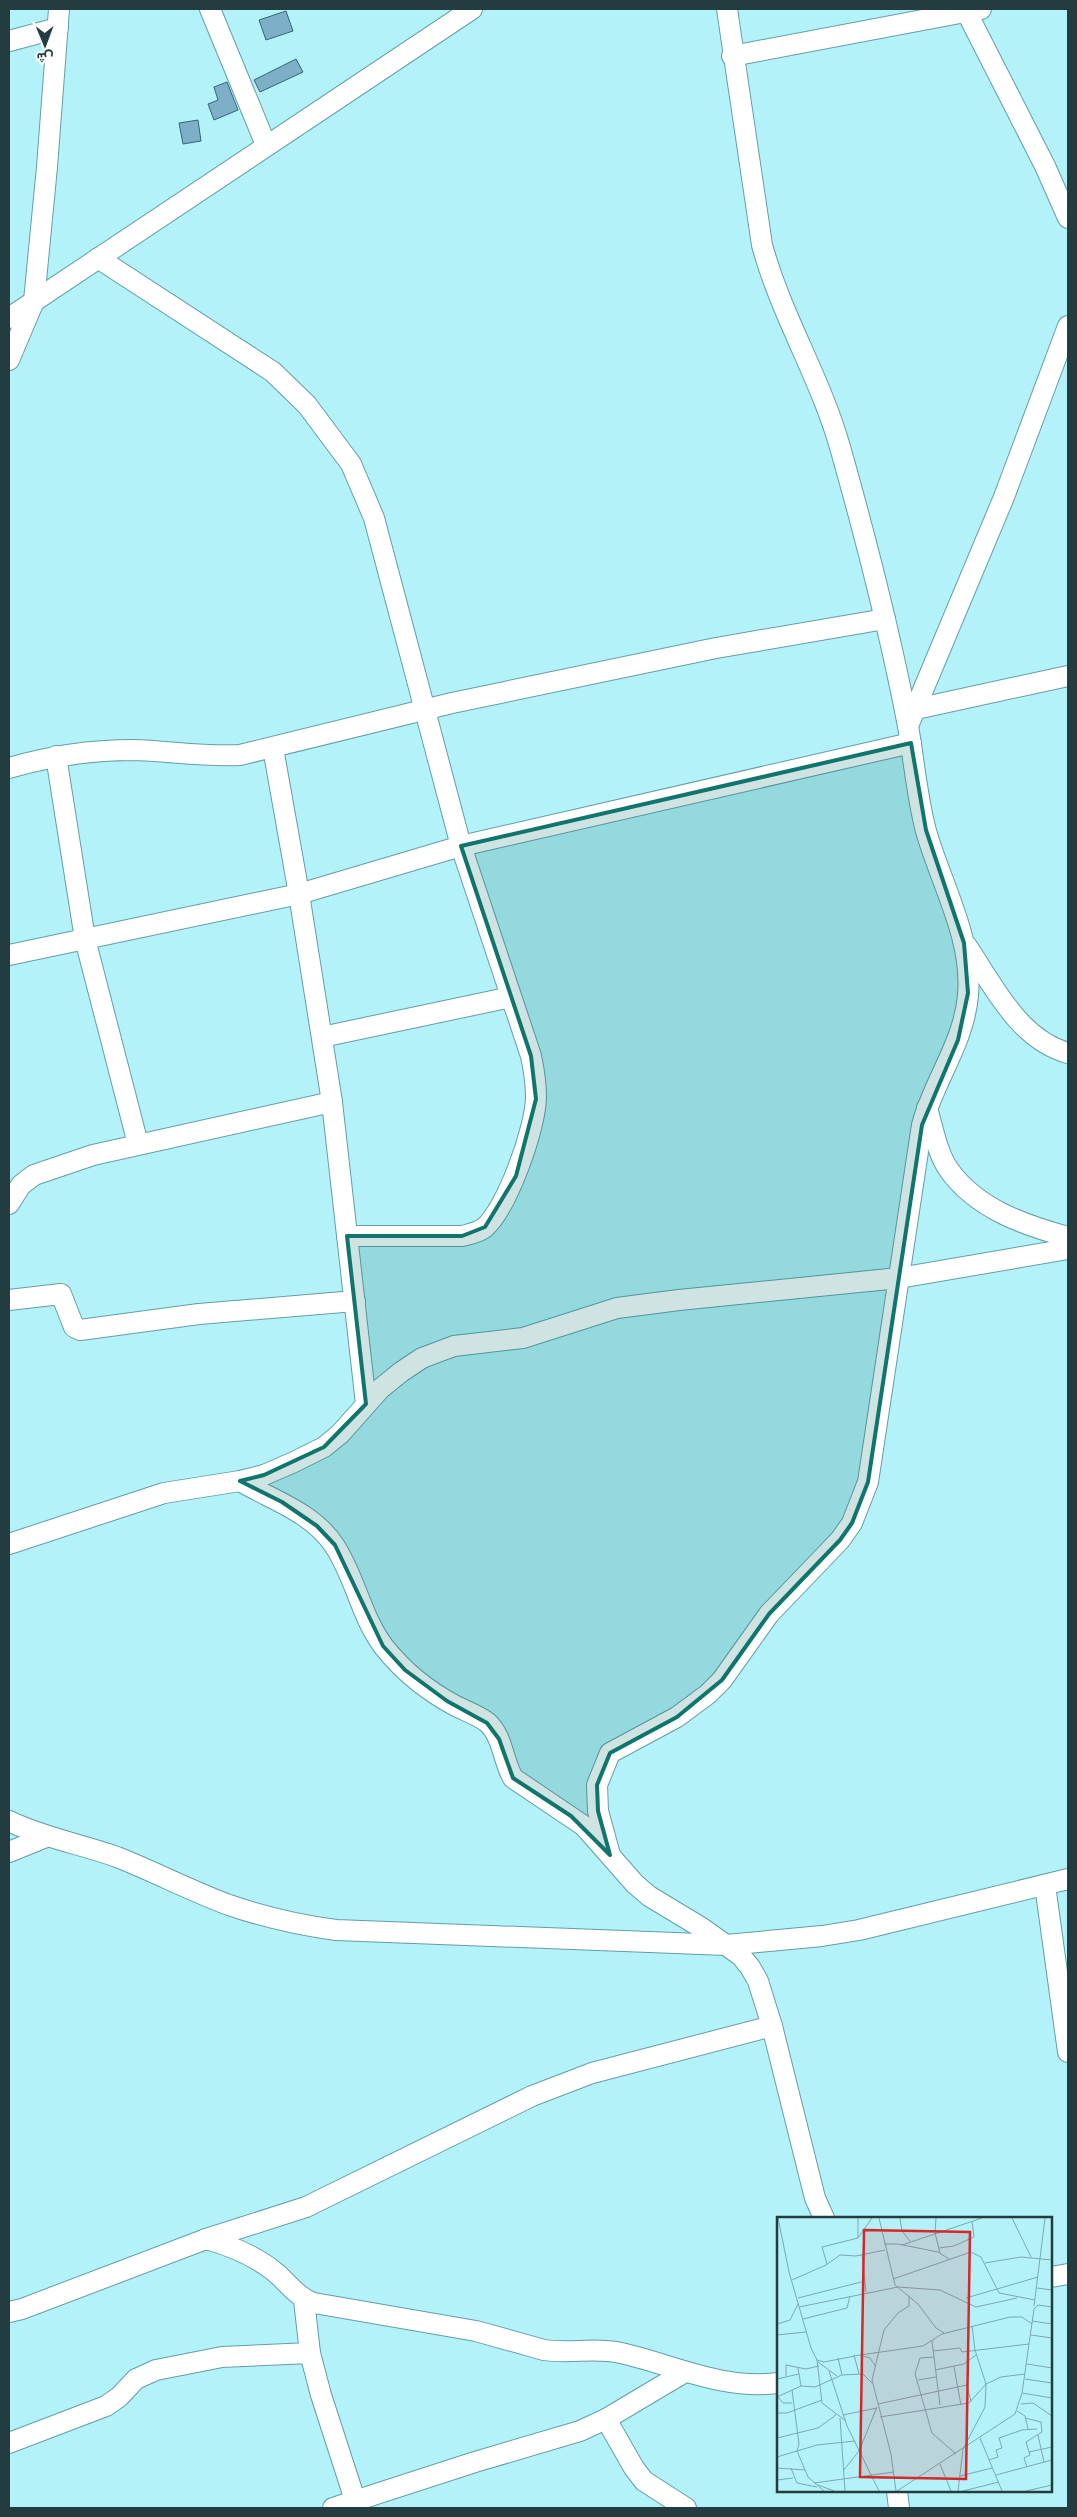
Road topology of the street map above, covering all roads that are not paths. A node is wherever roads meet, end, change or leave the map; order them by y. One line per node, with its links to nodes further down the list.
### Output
1 (210, 9): 8 (street)
2 (472, 9): 8 (street)
3 (727, 9): 7 (street)
4 (971, 9): 7 (street); 9 (street)
5 (59, 18): 6 (street); 11 (street)
6 (9, 41)
7 (732, 56): 15 (street)
8 (266, 145): 10 (street)
9 (1068, 218)
10 (98, 258): 11 (street); 17 (street)
11 (34, 301): 12 (street); 14 (street)
12 (9, 318)
13 (1068, 326): 18 (street)
14 (9, 360)
15 (885, 619): 17 (street); 18 (street)
16 (1068, 676): 18 (street)
17 (426, 709): 19 (street); 22 (street)
18 (911, 726): 22 (street); 25 (street)
19 (273, 748): 20 (street); 23 (street)
20 (56, 756): 21 (street); 24 (street)
21 (9, 768)
22 (461, 846): 23 (street); 27 (street)
23 (300, 894): 24 (street); 28 (street)
24 (86, 939): 26 (street); 32 (street)
25 (964, 943): 29 (street); 31 (street)
26 (9, 955)
27 (511, 997): 28 (street); 34 (street)
28 (322, 1037): 30 (street)
29 (1068, 1053)
30 (332, 1102): 32 (street); 34 (street)
31 (926, 1107): 35 (street); 37 (street)
32 (138, 1144): 33 (street)
33 (9, 1204)
34 (348, 1236): 39 (street)
35 (1068, 1237)
36 (1068, 1249): 37 (street)
37 (899, 1278): 40 (street); 46 (street)
38 (9, 1300): 39 (street)
39 (355, 1301): 40 (street)
40 (366, 1404): 41 (street)
41 (240, 1481): 42 (street); 46 (street)
42 (9, 1544)
43 (9, 1822): 44 (street)
44 (46, 1837): 45 (street); 49 (street)
45 (9, 1852)
46 (610, 1856): 49 (street)
47 (1068, 1879): 48 (street)
48 (1045, 1885): 49 (street); 50 (street)
49 (726, 1945): 51 (street)
50 (1066, 2002): 52 (street)
51 (772, 2026): 53 (street); 54 (street)
52 (1068, 2052)
53 (824, 2217)
54 (206, 2239): 57 (street); 58 (street)
55 (1068, 2274): 56 (street)
56 (1052, 2277)
57 (304, 2300): 59 (street); 60 (street)
58 (9, 2312)
59 (310, 2353): 63 (street); 65 (street)
60 (685, 2372): 61 (street); 62 (street)
61 (777, 2383)
62 (606, 2419): 65 (street); 67 (street)
63 (9, 2443)
64 (896, 2492): 68 (street)
65 (354, 2504): 66 (street)
66 (333, 2508)
67 (686, 2508)
68 (899, 2508)

